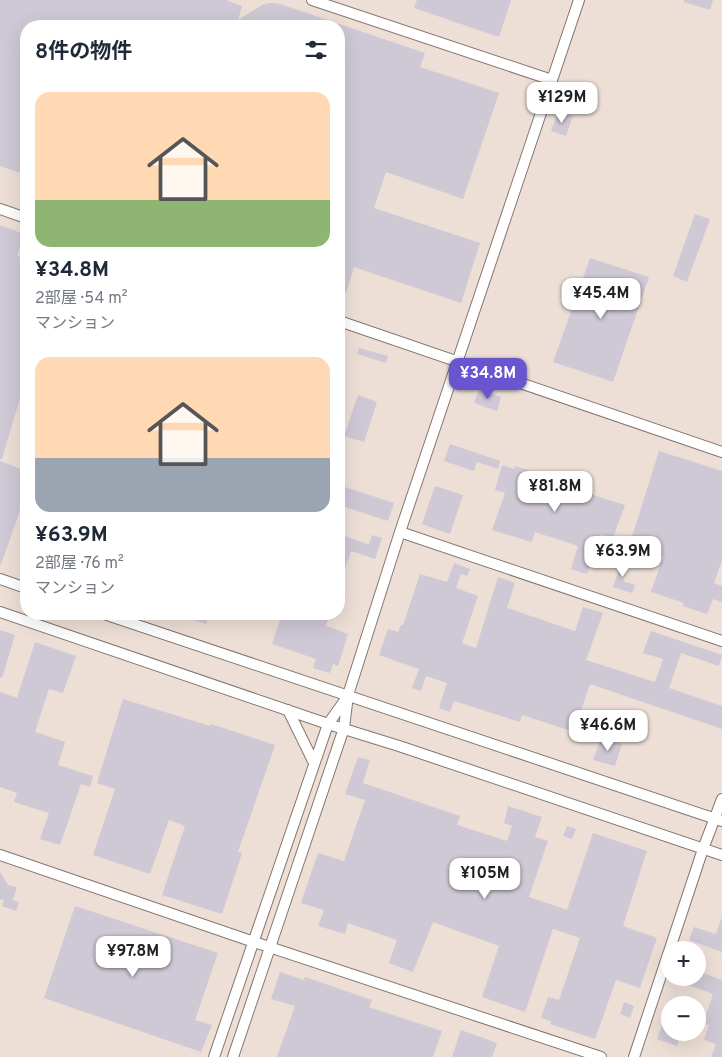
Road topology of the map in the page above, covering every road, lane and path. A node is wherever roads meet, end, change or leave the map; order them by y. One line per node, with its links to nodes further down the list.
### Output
1 (312, 0): 3 (street)
2 (579, 0): 3 (street)
3 (552, 80): 7 (street)
4 (0, 209): 5 (street)
5 (20, 216)
6 (345, 324): 7 (street)
7 (458, 361): 8 (street); 9 (street)
8 (722, 452)
9 (400, 532): 16 (street); 17 (street)
10 (0, 579): 11 (street)
11 (20, 586)
12 (0, 612): 13 (street)
13 (20, 619)
14 (24, 620): 18 (street)
15 (122, 620): 17 (street)
16 (722, 641)
17 (348, 695): 19 (street); 20 (street); 23 (street)
18 (288, 710): 19 (street); 21 (street)
19 (328, 724): 20 (street); 21 (street)
20 (344, 728): 24 (street); 28 (street)
21 (314, 763): 27 (street)
22 (722, 799): 23 (street)
23 (719, 820): 24 (street)
24 (703, 849): 26 (street); 32 (street)
25 (0, 855): 27 (street)
26 (722, 855)
27 (254, 942): 28 (street); 29 (street)
28 (270, 947): 30 (street); 31 (street)
29 (214, 1057)
30 (233, 1057)
31 (601, 1057)
32 (634, 1057)

